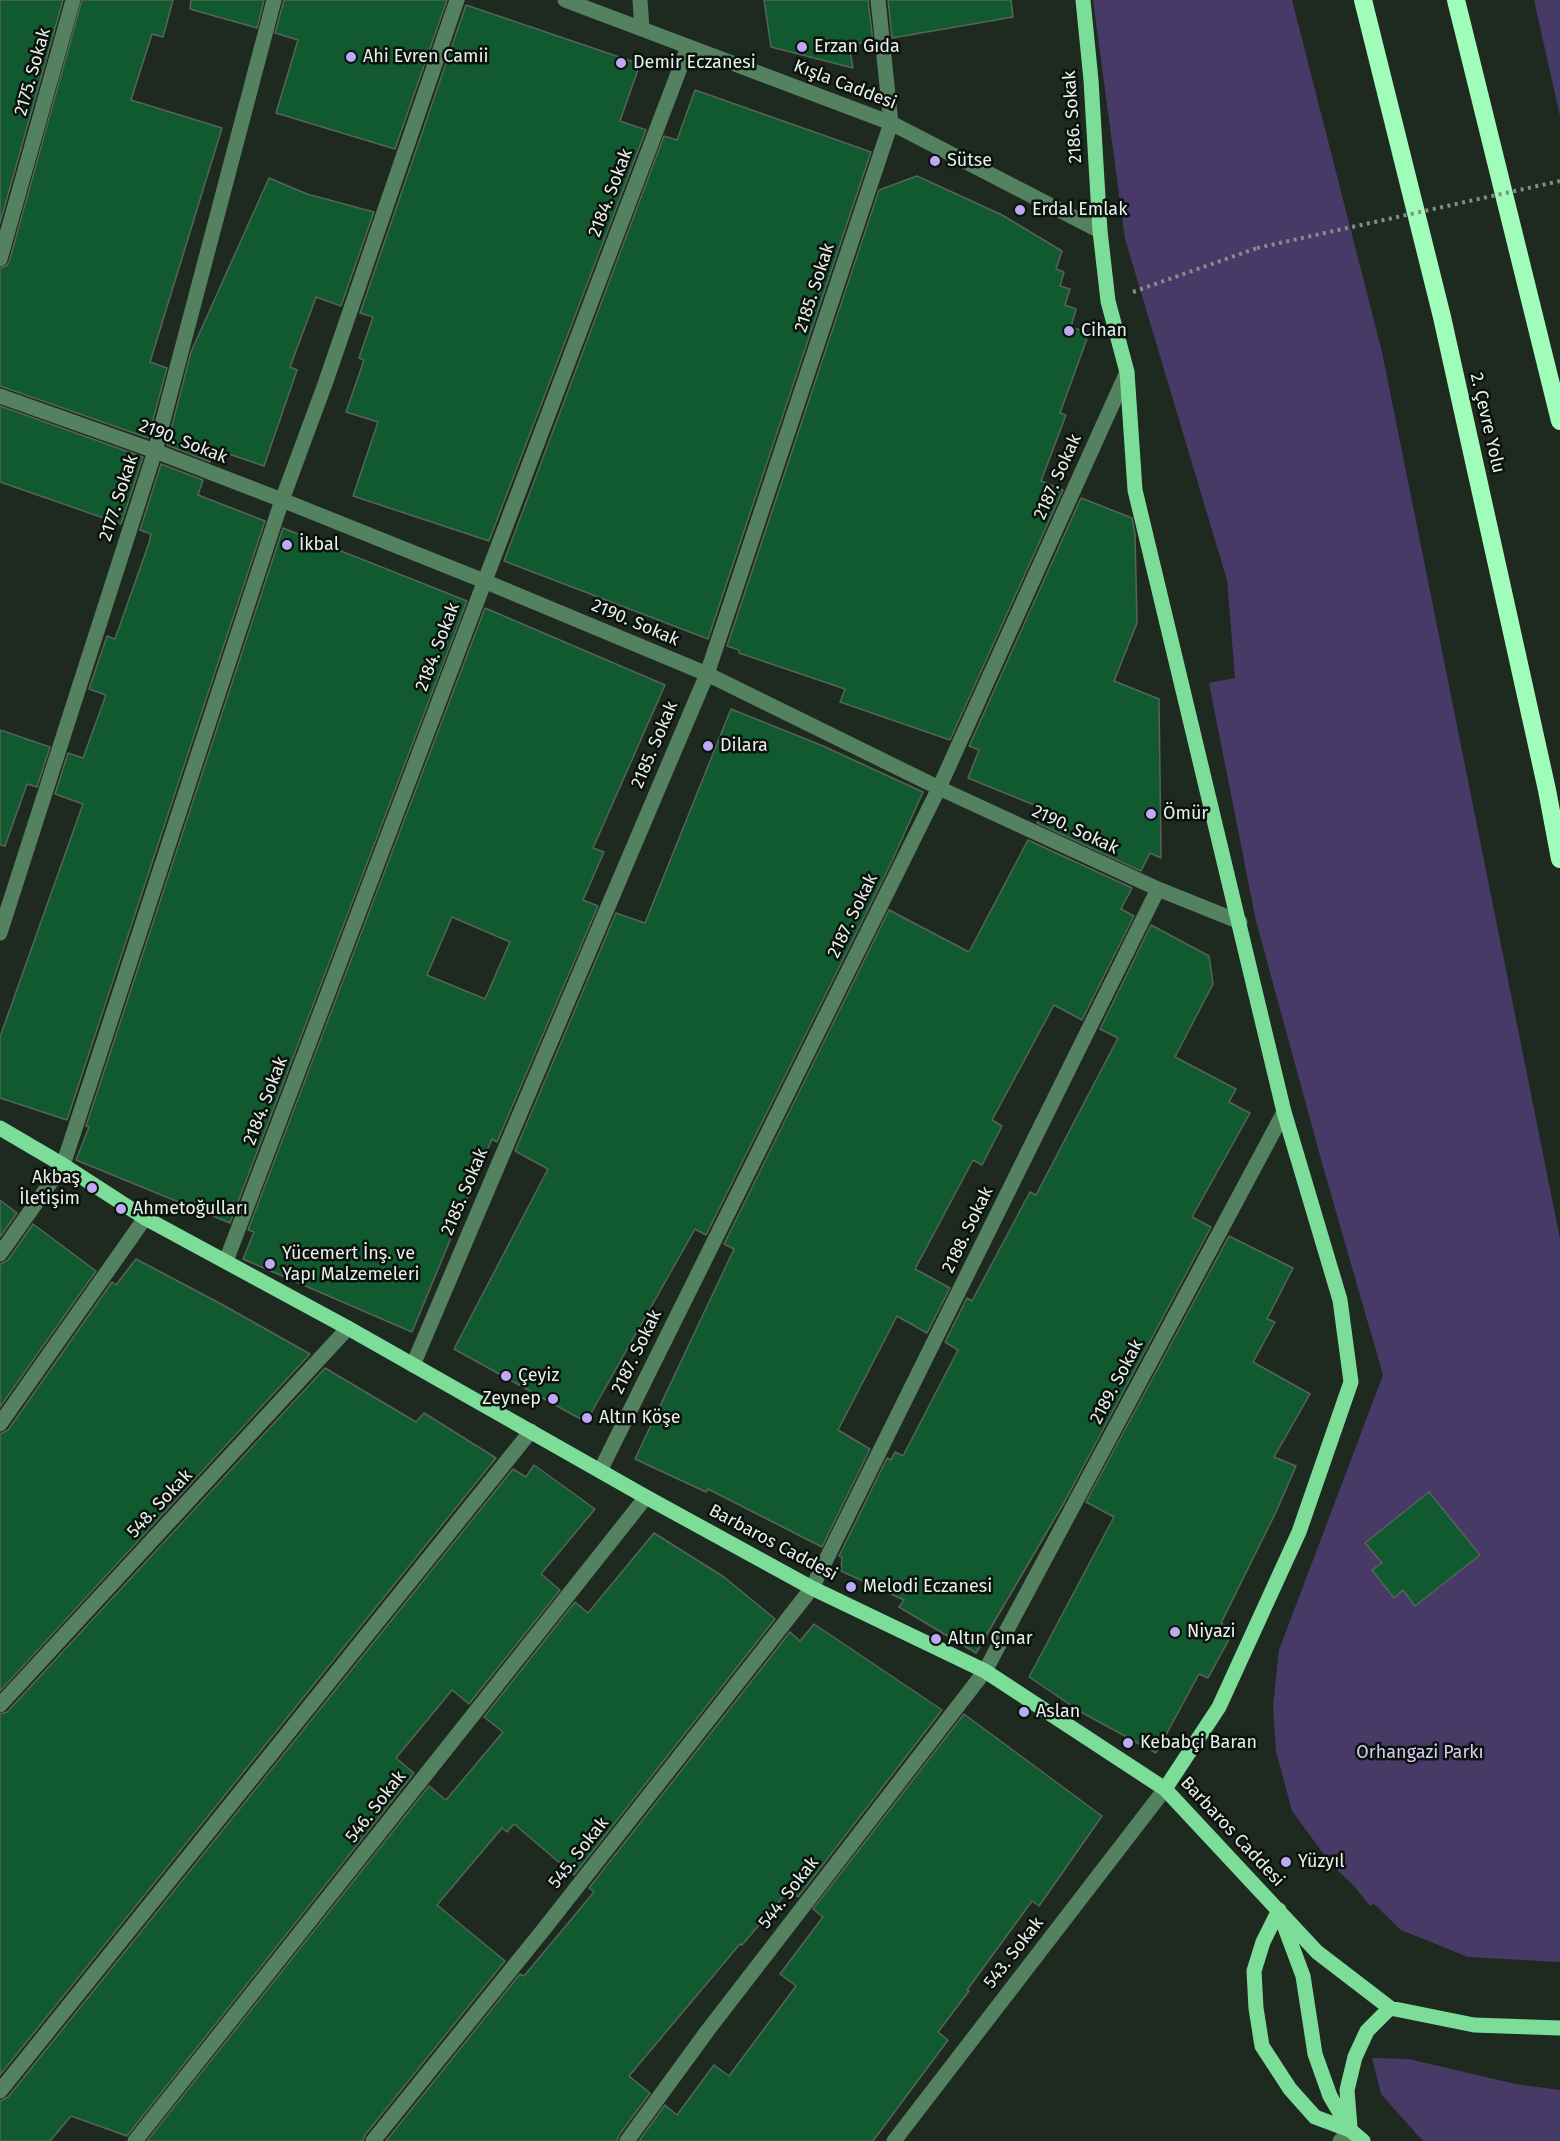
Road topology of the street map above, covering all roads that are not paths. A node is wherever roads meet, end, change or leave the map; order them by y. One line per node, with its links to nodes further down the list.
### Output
1 (73, 0): 14 (street, 2175. Sokak)
2 (274, 0): 18 (street, 2177. Sokak)
3 (457, 0): 19 (street)
4 (566, 0): 10 (street, Kışla Caddesi)
5 (640, 0): 10 (street)
6 (878, 0): 12 (street)
7 (1083, 0): 13 (main road, 2186. Sokak)
8 (1363, 0): 23 (highway, 2. Çevre Yolu)
9 (1456, 0): 17 (highway)
10 (642, 29): 11 (street, Kışla Caddesi)
11 (688, 47): 12 (street, Kışla Caddesi); 20 (street, 2184. Sokak)
12 (891, 123): 13 (street, Kışla Caddesi); 21 (street, 2185. Sokak)
13 (1100, 231): 15 (main road, 2186. Sokak)
14 (0, 259)
15 (1127, 372): 22 (street, 2187. Sokak); 25 (main road, 2186. Sokak)
16 (0, 396): 18 (street, 2190. Sokak)
17 (1560, 421)
18 (155, 451): 19 (street, 2190. Sokak); 26 (street, 2177. Sokak)
19 (282, 500): 20 (street, 2190. Sokak); 29 (street)
20 (484, 581): 21 (street, 2190. Sokak); 32 (street, 2184. Sokak)
21 (707, 674): 22 (street, 2190. Sokak); 34 (street, 2185. Sokak)
22 (939, 788): 24 (street, 2190. Sokak); 37 (street, 2187. Sokak)
23 (1560, 858)
24 (1158, 889): 25 (street, 2190. Sokak); 39 (street, 2188. Sokak)
25 (1240, 922): 27 (main road, 2186. Sokak)
26 (0, 933)
27 (1284, 1112): 40 (street, 2189. Sokak); 42 (main road, 2186. Sokak)
28 (0, 1128): 29 (main road, Barbaros Caddesi)
29 (63, 1164): 30 (main road, Barbaros Caddesi); 31 (street)
30 (145, 1218): 32 (main road, Barbaros Caddesi); 35 (street)
31 (0, 1254)
32 (226, 1261): 33 (main road, Barbaros Caddesi)
33 (348, 1329): 34 (main road, Barbaros Caddesi); 41 (street, 548. Sokak)
34 (413, 1365): 36 (main road, Barbaros Caddesi)
35 (0, 1424)
36 (531, 1431): 37 (main road, Barbaros Caddesi); 46 (street)
37 (600, 1471): 38 (main road, Barbaros Caddesi)
38 (646, 1497): 39 (main road, Barbaros Caddesi); 48 (street, 546. Sokak)
39 (812, 1588): 40 (main road, Barbaros Caddesi); 49 (street, 545. Sokak)
40 (985, 1671): 42 (main road, Barbaros Caddesi); 50 (street, 544. Sokak)
41 (0, 1705)
42 (1165, 1789): 43 (main road, Barbaros Caddesi); 51 (street, 543. Sokak)
43 (1278, 1910): 44 (main road, Barbaros Caddesi); 47 (main road); 47 (main road)
44 (1390, 2008): 45 (main road, Barbaros Caddesi); 47 (main road)
45 (1560, 2028)
46 (0, 2091)
47 (1345, 2135): 52 (main road)
48 (135, 2141)
49 (373, 2141)
50 (627, 2141)
51 (894, 2141)
52 (1363, 2141)

